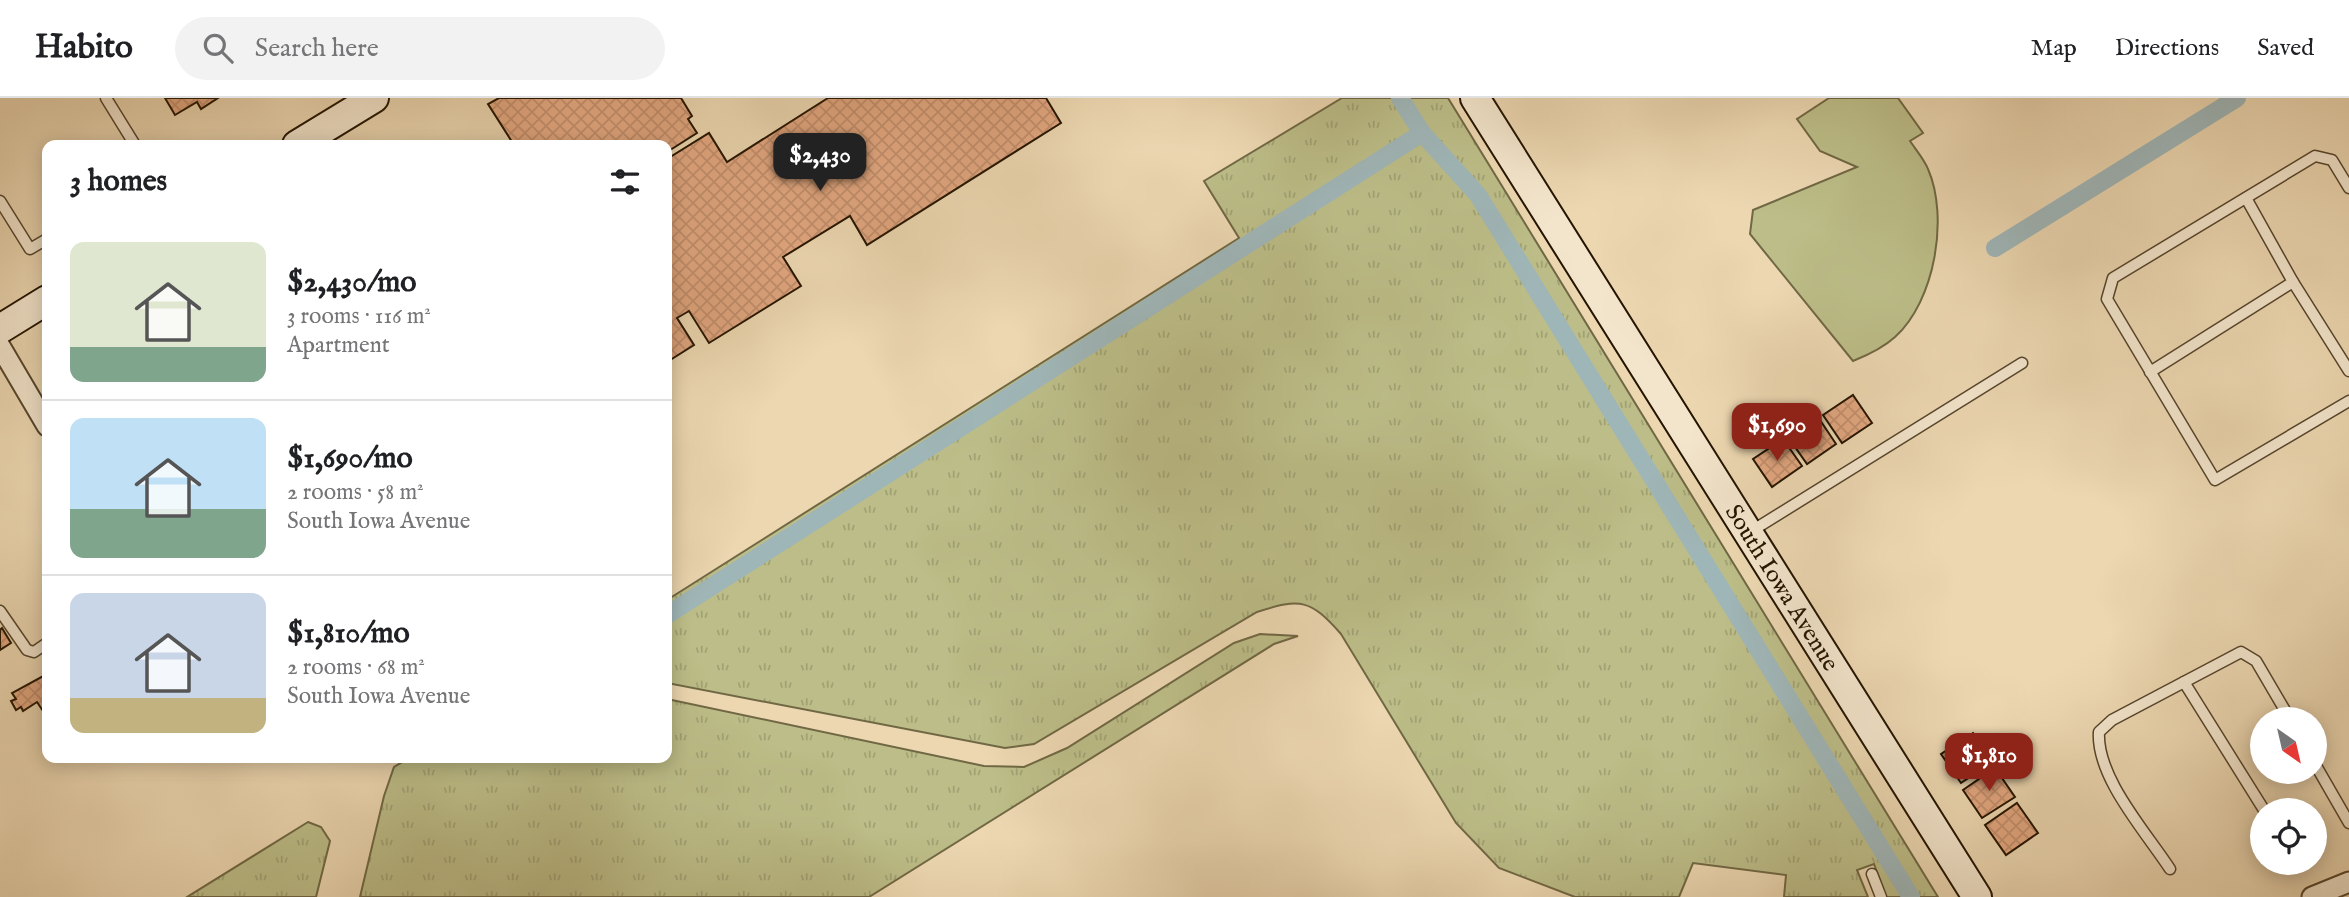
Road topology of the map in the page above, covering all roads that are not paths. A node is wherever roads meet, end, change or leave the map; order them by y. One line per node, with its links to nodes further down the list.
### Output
1 (106, 98): 4 (lane)
2 (374, 98): 5 (street)
3 (1475, 98): 19 (street, South Iowa Avenue)
4 (132, 140)
5 (305, 140)
6 (2349, 188): 7 (lane)
7 (2246, 198): 10 (lane); 16 (lane)
8 (0, 201): 9 (lane)
9 (42, 242)
10 (2293, 282): 15 (lane); 16 (lane)
11 (42, 303): 12 (street)
12 (0, 329)
13 (0, 346): 18 (street)
14 (2022, 363): 19 (lane)
15 (2349, 371)
16 (2150, 372): 17 (lane)
17 (2349, 401)
18 (42, 417)
19 (1750, 533): 31 (street, South Iowa Avenue)
20 (0, 611): 21 (lane)
21 (42, 646)
22 (2184, 682): 23 (lane); 25 (lane); 27 (lane)
23 (2283, 707)
24 (2327, 784): 26 (lane)
25 (2256, 798)
26 (2349, 823)
27 (2170, 869)
28 (1872, 874): 30 (lane)
29 (2349, 882): 32 (street)
30 (1881, 897)
31 (1978, 897)
32 (2312, 897)

